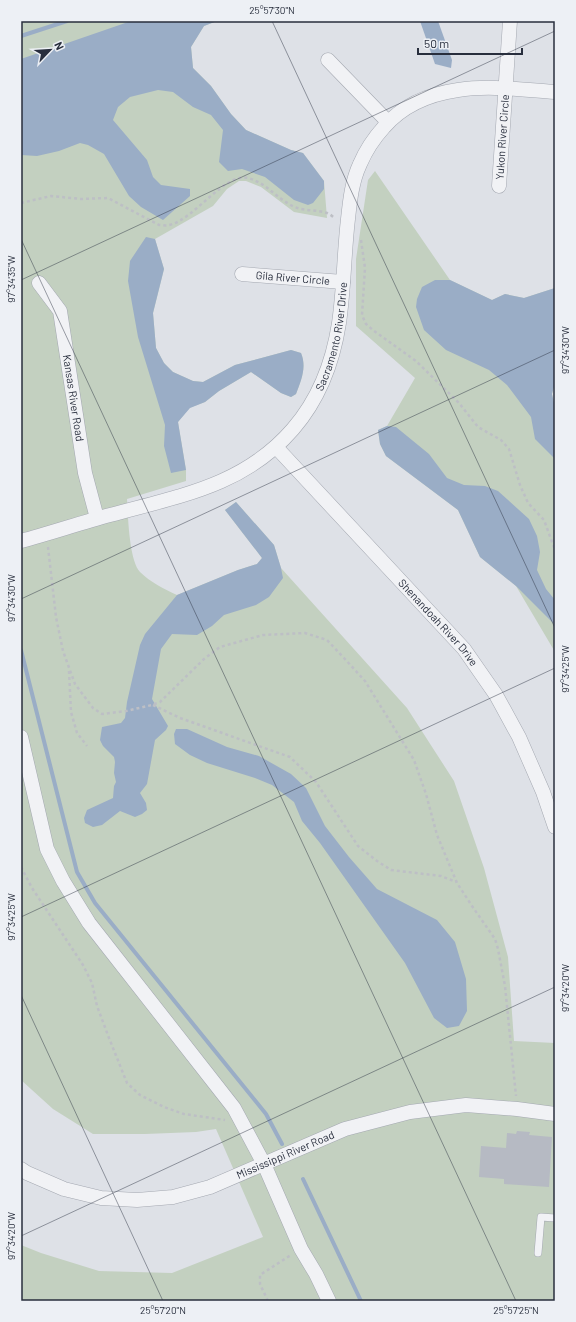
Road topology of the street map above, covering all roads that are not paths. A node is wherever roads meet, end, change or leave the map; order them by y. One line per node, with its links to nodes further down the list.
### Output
1 (510, 21): 3 (street, Yukon River Circle)
2 (328, 60): 5 (street)
3 (504, 89): 4 (street, Sacramento River Drive); 5 (street, Sacramento River Drive); 6 (street, Yukon River Circle)
4 (555, 92)
5 (388, 122): 8 (street, Sacramento River Drive)
6 (499, 186)
7 (242, 274): 8 (street, Gila River Circle)
8 (343, 282): 10 (street, Sacramento River Drive)
9 (40, 283): 11 (street, Kansas River Road)
10 (276, 447): 11 (street, Sacramento River Drive); 14 (street, Shenandoah River Drive)
11 (97, 518): 12 (street, Sacramento River Drive)
12 (21, 541)
13 (21, 737): 16 (street)
14 (555, 827)
15 (555, 1114): 16 (street, Mississippi River Road)
16 (264, 1164): 17 (street, Mississippi River Road); 20 (street)
17 (21, 1169)
18 (555, 1218): 19 (lane)
19 (538, 1253)
20 (329, 1301)

